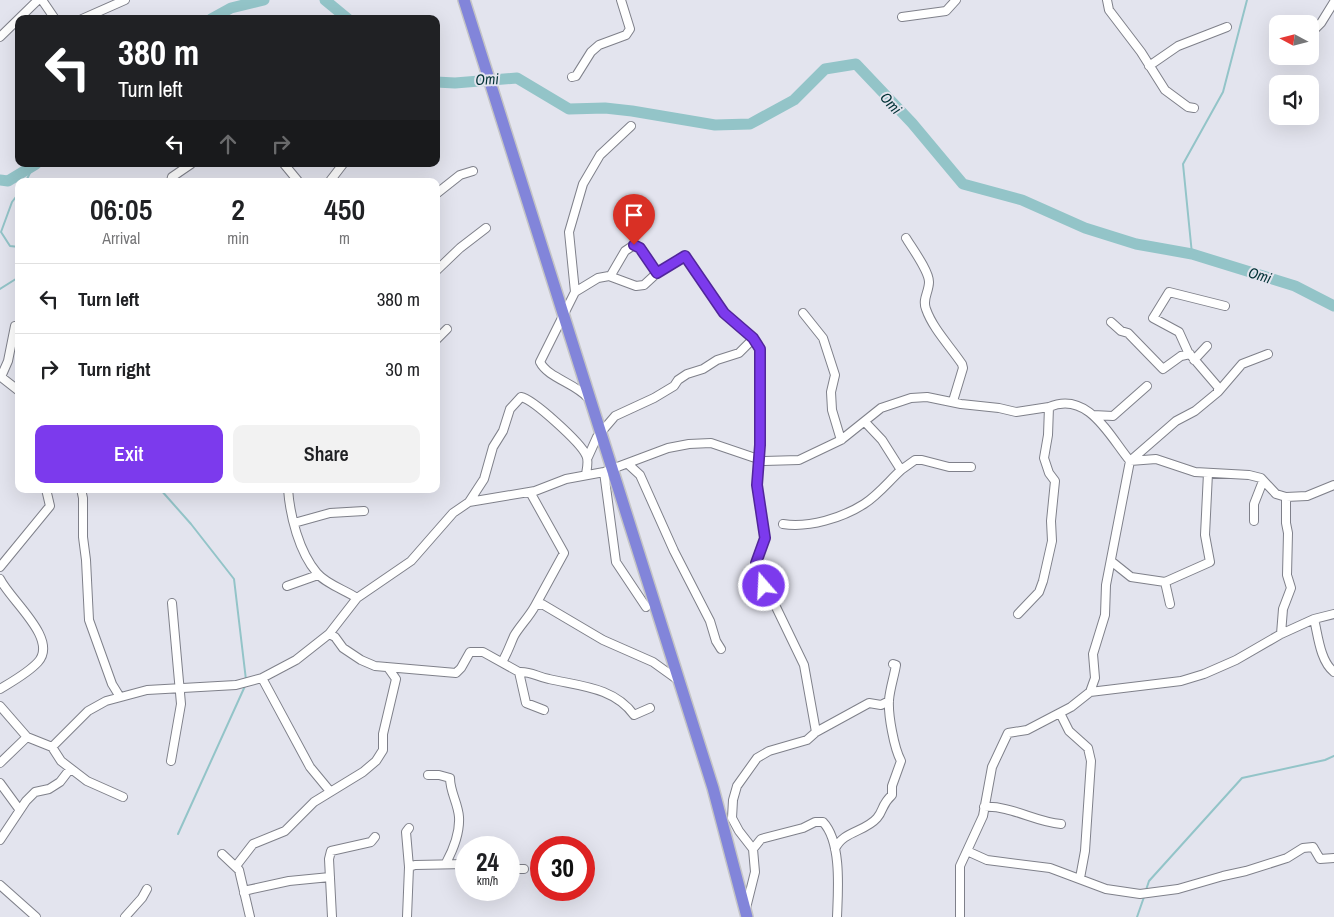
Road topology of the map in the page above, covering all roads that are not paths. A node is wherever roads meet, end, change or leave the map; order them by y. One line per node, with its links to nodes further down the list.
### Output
1 (38, 0): 9 (street)
2 (42, 0): 10 (street)
3 (125, 0): 11 (street)
4 (464, 0): 145 (highway)
5 (622, 0): 18 (street)
6 (956, 0): 12 (street)
7 (1107, 0): 17 (street)
8 (1334, 2): 14 (street)
9 (23, 15)
10 (52, 15)
11 (91, 15)
12 (902, 17)
13 (15, 22): 16 (street)
14 (1319, 25)
15 (1226, 27): 17 (street)
16 (0, 37)
17 (1149, 66): 19 (street)
18 (572, 76)
19 (1194, 108)
20 (631, 126): 34 (street)
21 (187, 167): 25 (street)
22 (286, 167): 26 (street)
23 (341, 167): 27 (street)
24 (473, 171): 28 (street)
25 (174, 178)
26 (296, 178)
27 (332, 178)
28 (440, 191)
29 (486, 228): 31 (street)
30 (906, 238): 48 (street)
31 (440, 267)
32 (657, 273): 33 (street); 33 (street); 41 (street)
33 (611, 275): 34 (street)
34 (575, 292): 52 (street)
35 (1225, 306): 44 (street)
36 (804, 313): 53 (street)
37 (1111, 322): 44 (street)
38 (15, 326): 46 (street)
39 (447, 329): 40 (street)
40 (440, 336)
41 (753, 339): 52 (street); 55 (street)
42 (1207, 346): 44 (street)
43 (1268, 354): 47 (street)
44 (1192, 357): 47 (street)
45 (1147, 386): 50 (street)
46 (15, 388)
47 (1218, 392): 56 (street)
48 (953, 402): 49 (street); 51 (street)
49 (1049, 407): 50 (street); 86 (street)
50 (1093, 415): 56 (street)
51 (865, 422): 53 (street); 59 (street)
52 (597, 437): 54 (street)
53 (841, 440): 55 (street)
54 (588, 457): 62 (street); 70 (street)
55 (758, 459): 57 (street); 108 (street)
56 (1130, 461): 61 (street); 75 (street)
57 (628, 464): 60 (street); 91 (street)
58 (971, 467): 59 (street)
59 (901, 470): 74 (street)
60 (604, 472): 62 (street); 85 (street)
61 (1208, 473): 63 (street); 79 (street)
62 (586, 474): 65 (street)
63 (1263, 481): 69 (street); 72 (street)
64 (1334, 486): 69 (street)
65 (530, 492): 70 (street); 84 (street)
66 (47, 493): 76 (street)
67 (82, 493): 102 (street)
68 (289, 493): 73 (street)
69 (1286, 497): 90 (street)
70 (469, 502): 81 (street)
71 (364, 511): 73 (street)
72 (1254, 521)
73 (294, 523): 77 (street)
74 (783, 524)
75 (1111, 561): 79 (street); 101 (street)
76 (0, 567)
77 (318, 574): 80 (street); 81 (street)
78 (0, 579): 100 (street)
79 (1165, 582): 83 (street)
80 (287, 586)
81 (357, 598): 89 (street)
82 (172, 603): 99 (street)
83 (1170, 604)
84 (535, 606): 92 (street); 98 (street)
85 (646, 607)
86 (1018, 614)
87 (1334, 614): 88 (street)
88 (1314, 619): 90 (street); 96 (street)
89 (329, 634): 94 (street); 97 (street)
90 (1281, 634): 101 (street)
91 (721, 648)
92 (502, 662): 94 (street); 95 (street)
93 (893, 664): 103 (street)
94 (389, 669): 116 (street)
95 (519, 672): 105 (street); 106 (street)
96 (1334, 672)
97 (262, 678): 99 (street); 116 (street)
98 (686, 686)
99 (180, 688): 102 (street); 111 (street)
100 (0, 689)
101 (1090, 692): 107 (street)
102 (120, 697): 110 (street)
103 (889, 702): 108 (street); 125 (street)
104 (0, 706): 109 (street)
105 (650, 708)
106 (544, 710)
107 (1060, 714): 118 (street); 136 (street)
108 (816, 732): 124 (street)
109 (27, 737): 110 (street); 112 (street)
110 (52, 747): 113 (street)
111 (171, 762)
112 (0, 763)
113 (70, 769): 117 (street); 119 (street)
114 (428, 775): 129 (street)
115 (0, 783): 119 (street)
116 (329, 790): 131 (street)
117 (123, 797)
118 (984, 807): 120 (street); 126 (street)
119 (19, 809): 123 (street)
120 (1061, 824)
121 (409, 828): 132 (street)
122 (375, 837): 135 (street)
123 (0, 840)
124 (753, 849): 125 (street); 145 (street)
125 (835, 849): 146 (street)
126 (967, 851): 136 (street); 147 (street)
127 (222, 854): 131 (street)
128 (1334, 858): 136 (street)
129 (446, 863): 130 (street); 132 (street)
130 (455, 863)
131 (236, 866): 139 (street)
132 (409, 867): 144 (street)
133 (520, 869): 134 (street)
134 (524, 869)
135 (330, 876): 139 (street); 143 (street)
136 (1080, 878)
137 (0, 885): 140 (street)
138 (147, 889): 141 (street)
139 (244, 893): 142 (street)
140 (36, 917)
141 (125, 917)
142 (250, 917)
143 (332, 917)
144 (407, 917)
145 (748, 917)
146 (837, 917)
147 (960, 917)

